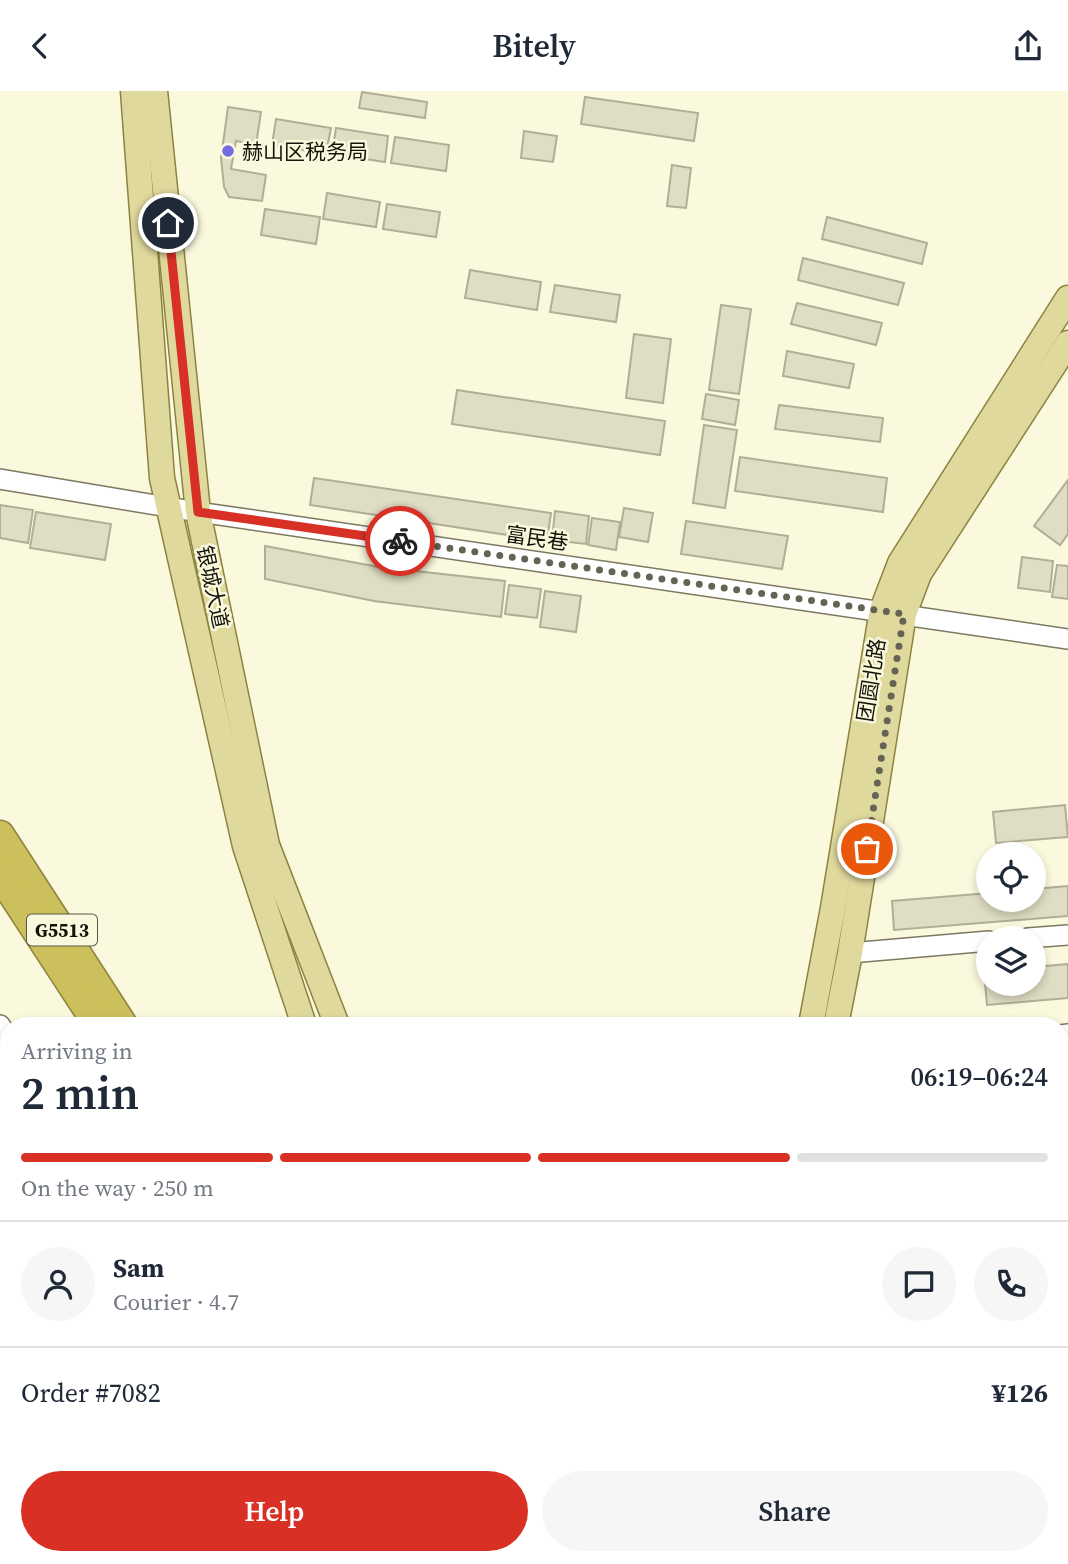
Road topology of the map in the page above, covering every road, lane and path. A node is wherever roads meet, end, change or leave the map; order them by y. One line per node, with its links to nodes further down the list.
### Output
1 (133, 91): 6 (main road, 银城大道)
2 (155, 91): 7 (main road, 银城大道)
3 (1068, 298): 8 (main road, 团圆北路)
4 (1068, 342): 8 (main road, 团圆北路)
5 (0, 479): 6 (street, 富民巷)
6 (168, 506): 7 (street, 富民巷); 18 (main road, 银城大道)
7 (198, 512): 8 (street, 富民巷); 19 (main road, 银城大道)
8 (893, 612): 9 (street, 富民巷); 15 (main road, 团圆北路); 20 (main road, 团圆北路)
9 (1068, 639)
10 (0, 835): 17 (highway, G5513)
11 (0, 874): 16 (highway, G5513)
12 (1068, 935): 13 (street)
13 (1046, 937)
14 (976, 942): 15 (street)
15 (850, 953): 21 (main road, 团圆北路)
16 (94, 1017)
17 (118, 1017)
18 (301, 1017)
19 (334, 1017)
20 (813, 1017)
21 (838, 1017)

